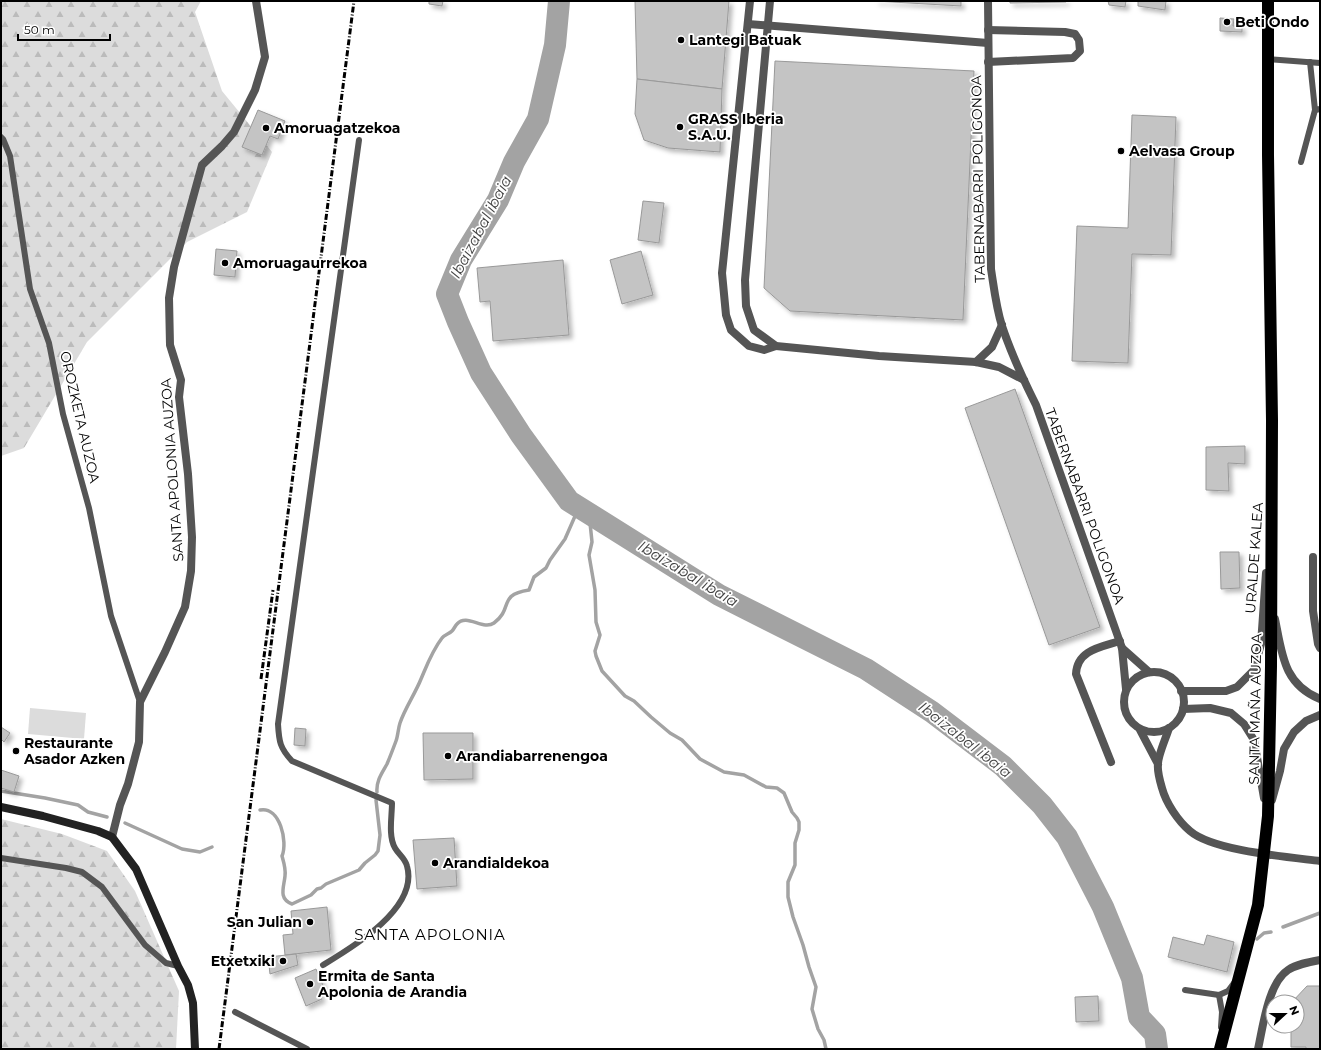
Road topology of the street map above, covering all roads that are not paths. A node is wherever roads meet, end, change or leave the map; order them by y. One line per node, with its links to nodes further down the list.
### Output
1 (256, 1): 31 (street, SANTA APOLONIA AUZOA)
2 (750, 1): 6 (street)
3 (770, 1): 7 (street)
4 (988, 1): 8 (street, TABERNABARRI POLIGONOA)
5 (1268, 1): 10 (highway, SANTA MAÑA AUZOA)
6 (748, 24): 7 (street); 19 (street)
7 (768, 25): 9 (street); 19 (street)
8 (988, 30): 9 (street, TABERNABARRI POLIGONOA); 11 (street)
9 (988, 43): 11 (street, TABERNABARRI POLIGONOA)
10 (1268, 59): 12 (lane); 22 (highway, SANTA MAÑA AUZOA)
11 (988, 62): 18 (street, TABERNABARRI POLIGONOA)
12 (1310, 62): 13 (lane); 14 (lane)
13 (1320, 63)
14 (1317, 109): 17 (lane)
15 (1, 138): 31 (lane, OROZKETA AUZOA)
16 (359, 140): 44 (lane)
17 (1301, 162)
18 (1002, 325): 20 (street); 21 (street, TABERNABARRI POLIGONOA)
19 (776, 346): 20 (street)
20 (976, 362): 21 (street)
21 (1024, 380): 25 (street, TABERNABARRI POLIGONOA)
22 (1272, 486): 24 (highway, SANTA MAÑA AUZOA); 29 (street, URALDE KALEA)
23 (1313, 557): 26 (street)
24 (1272, 602): 30 (street, SANTA MAÑA AUZOA); 39 (highway, SANTA MAÑA AUZOA)
25 (1121, 644): 27 (street); 28 (street); 36 (street)
26 (1320, 648)
27 (1149, 672): 28 (street); 29 (street)
28 (1126, 689): 35 (street)
29 (1181, 691): 32 (street)
30 (1320, 699)
31 (140, 702): 40 (street, SANTA APOLONIA AUZOA)
32 (1183, 709): 34 (street); 39 (street, SANTA MAÑA AUZOA)
33 (1320, 715): 39 (street, SANTA MAÑA AUZOA)
34 (1169, 728): 35 (street); 37 (street)
35 (1140, 730): 37 (street)
36 (1111, 762)
37 (1158, 764): 42 (street)
38 (1, 807): 40 (street)
39 (1268, 816): 46 (highway)
40 (112, 838): 45 (street)
41 (1, 858): 45 (lane)
42 (1320, 861)
43 (1320, 960): 53 (street)
44 (323, 965)
45 (178, 966): 50 (street)
46 (1239, 978): 48 (lane); 52 (highway)
47 (1185, 990): 48 (lane)
48 (1219, 995): 52 (lane)
49 (235, 1012): 51 (lane)
50 (195, 1049)
51 (307, 1049)
52 (1220, 1049)
53 (1258, 1049)

